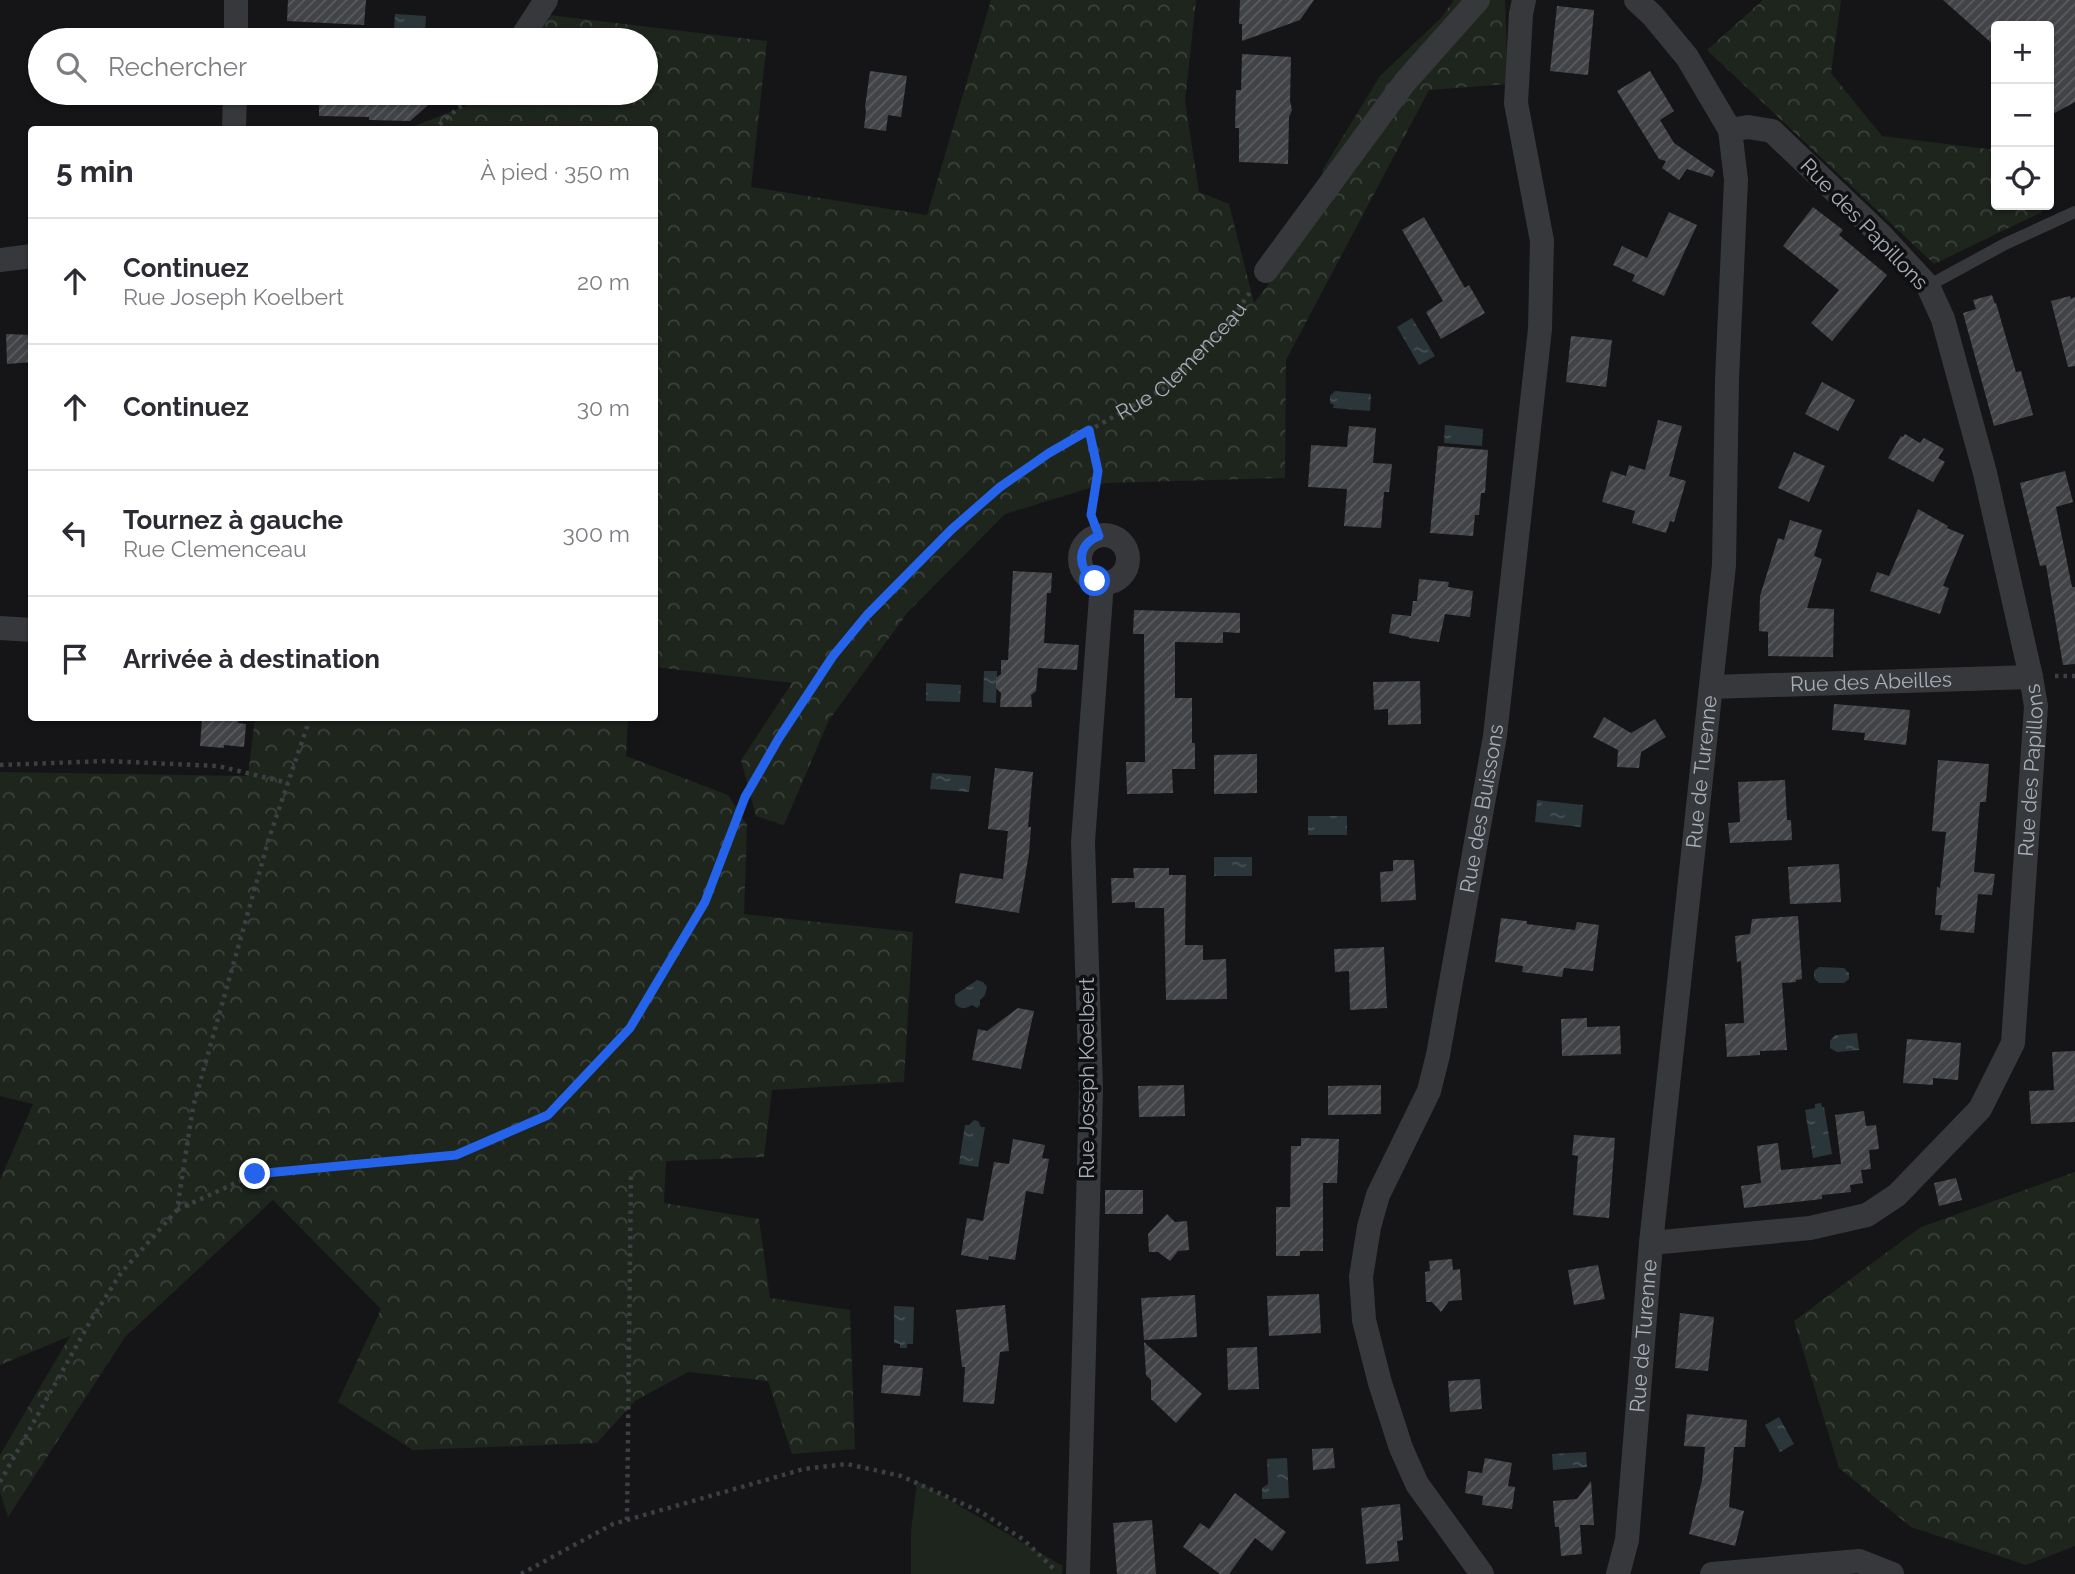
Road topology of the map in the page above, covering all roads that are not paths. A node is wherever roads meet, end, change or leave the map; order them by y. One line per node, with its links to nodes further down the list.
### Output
1 (546, 0): 7 (street)
2 (1478, 0): 14 (street)
3 (1524, 0): 23 (street, Rue des Buissons)
4 (1636, 0): 10 (street, Rue de Turenne)
5 (237, 6): 6 (street)
6 (236, 28)
7 (528, 28)
8 (235, 105): 9 (street)
9 (234, 126)
10 (1730, 130): 15 (street, Rue des Papillons); 20 (street, Rue de Turenne)
11 (2075, 212): 15 (lane)
12 (28, 256): 13 (street)
13 (0, 260)
14 (1266, 271)
15 (1928, 286): 19 (street, Rue des Papillons)
16 (1102, 582): 16 (street); 22 (street, Rue Joseph Koelbert)
17 (0, 628): 18 (street)
18 (28, 630)
19 (2031, 677): 20 (street, Rue des Abeilles); 21 (street, Rue des Papillons)
20 (1713, 687): 21 (street, Rue de Turenne)
21 (1651, 1243): 24 (street, Rue de Turenne)
22 (1078, 1574)
23 (1482, 1574)
24 (1619, 1574)
25 (1712, 1574): 26 (street)
26 (1892, 1574)

